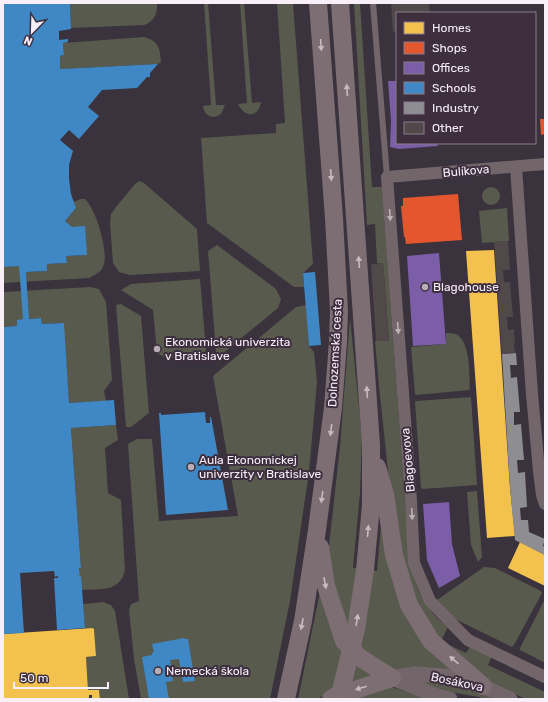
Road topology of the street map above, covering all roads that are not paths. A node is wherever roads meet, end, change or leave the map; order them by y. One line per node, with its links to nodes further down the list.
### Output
1 (318, 3): 9 (main road, Dolnozemská cesta, one-way to 9)
2 (340, 3): 7 (main road, Dolnozemská cesta, one-way to 2)
3 (373, 3): 6 (lane)
4 (545, 164): 5 (street, Bulíkova)
5 (516, 167): 6 (street, Bulíkova); 8 (street)
6 (387, 177): 10 (street, Blagoevova, one-way to 10)
7 (371, 445): 12 (main road, one-way to 7); 15 (main road, Dolnozemská cesta, one-way to 7, bridge)
8 (545, 504)
9 (317, 530): 11 (main road, one-way to 11); 13 (main road, Dolnozemská cesta, one-way to 13)
10 (545, 677)
11 (392, 678): 12 (street, Bosákova); 14 (main road, one-way to 14); 16 (street, Bosákova)
12 (483, 686): 17 (street, Bosákova)
13 (286, 699)
14 (331, 699)
15 (339, 699)
16 (450, 699)
17 (510, 699)

